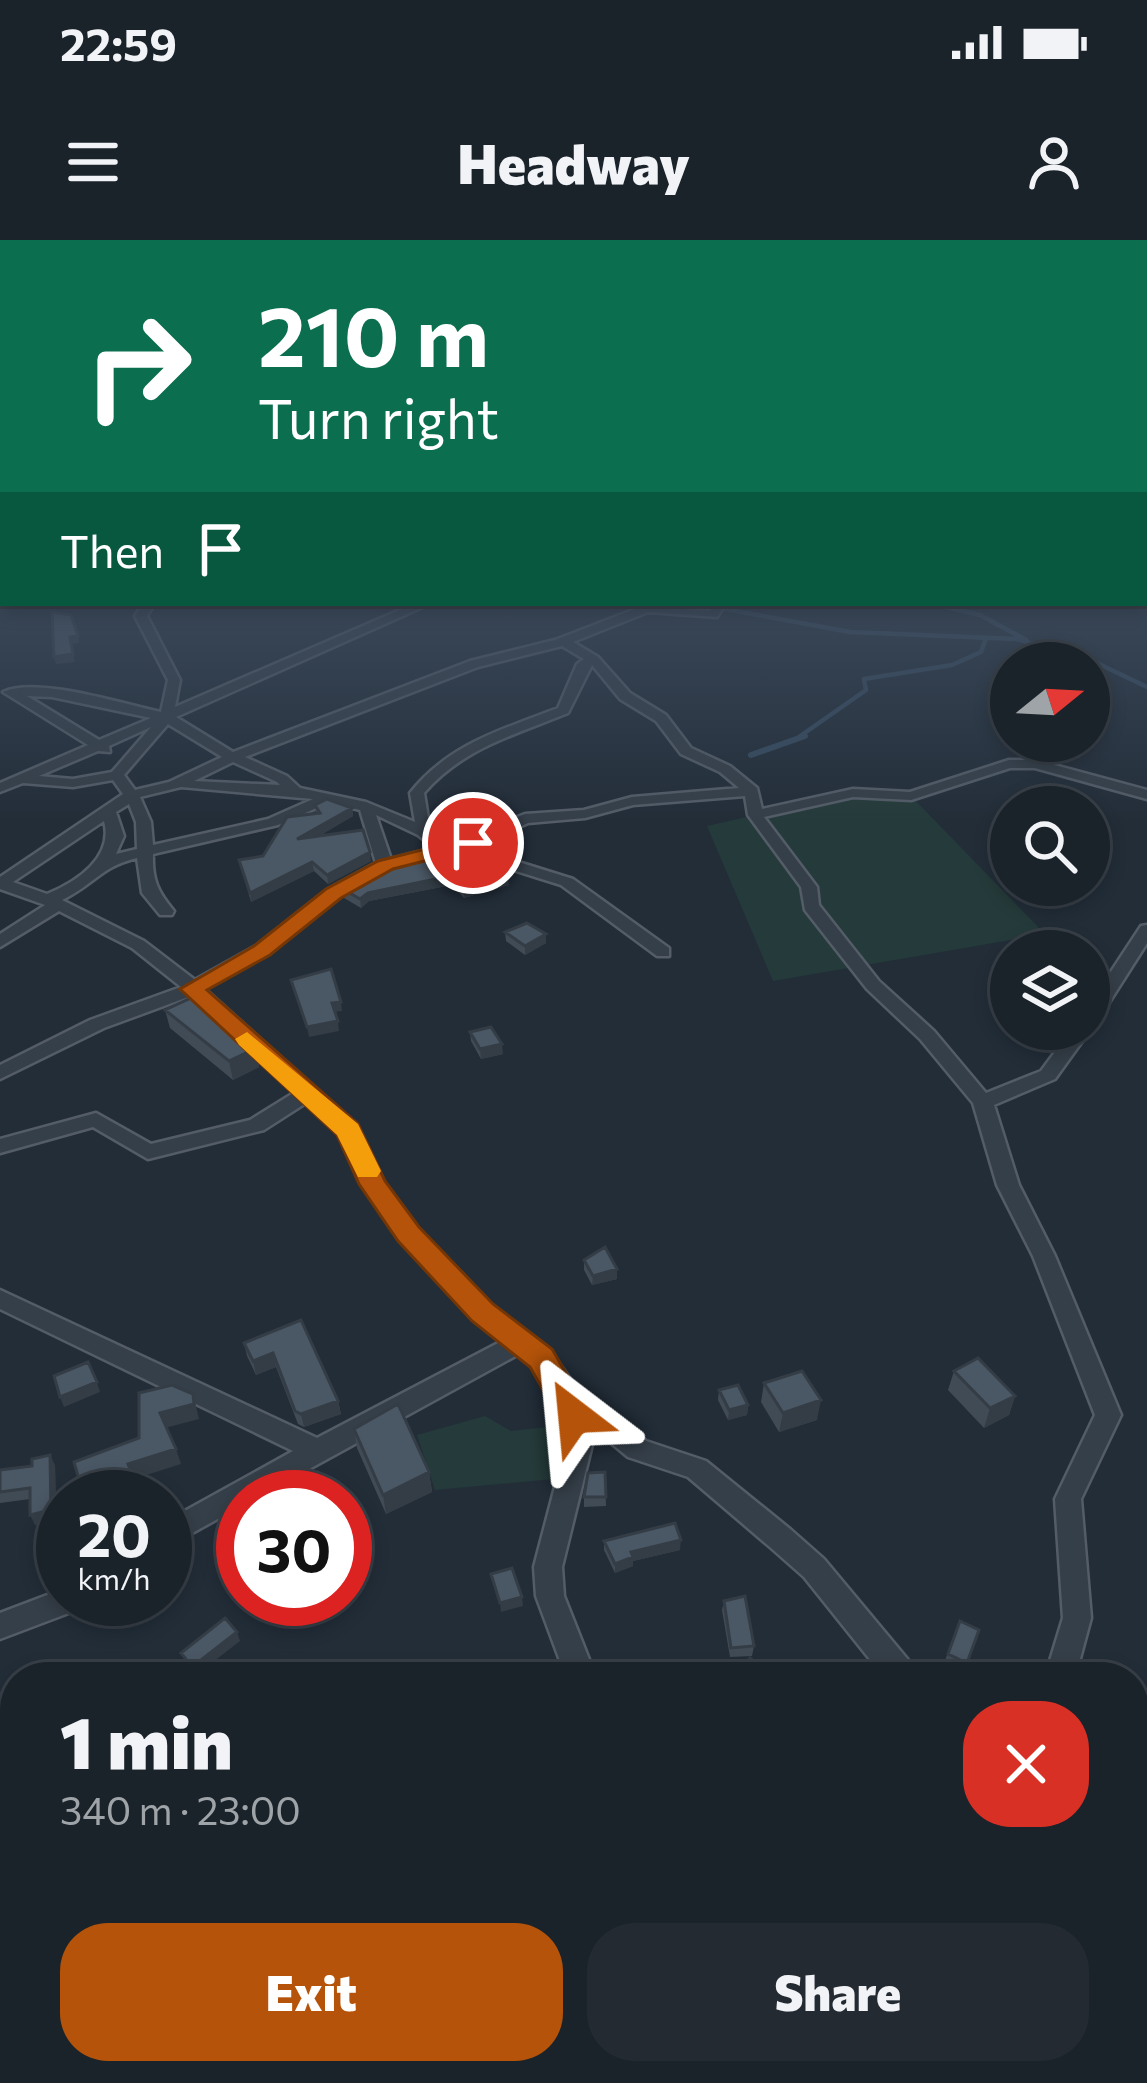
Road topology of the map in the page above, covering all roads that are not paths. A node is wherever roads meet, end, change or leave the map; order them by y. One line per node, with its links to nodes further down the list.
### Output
1 (159, 650): 7 (street)
2 (319, 650): 7 (street)
3 (528, 650): 9 (street)
4 (578, 650): 5 (street)
5 (594, 660): 14 (street); 22 (street)
6 (4, 690): 7 (street); 8 (street)
7 (167, 717): 8 (street); 9 (street); 10 (street)
8 (98, 745): 10 (street); 11 (street)
9 (232, 757): 12 (street); 15 (street)
10 (122, 769): 11 (street); 16 (street)
11 (21, 779): 13 (street)
12 (174, 785): 15 (street); 16 (street)
13 (0, 788)
14 (752, 791): 21 (street); 24 (street)
15 (298, 794): 18 (street)
16 (132, 795): 19 (street); 23 (street)
17 (1147, 795): 21 (street)
18 (330, 796): 20 (street); 23 (street)
19 (108, 809): 25 (street); 27 (street)
20 (367, 812): 22 (street); 26 (street)
21 (755, 815): 38 (street)
22 (424, 828): 24 (street)
23 (143, 850): 25 (street); 29 (street)
24 (447, 851): 26 (street); 32 (street)
25 (104, 861): 28 (street)
26 (386, 865): 34 (street)
27 (0, 884): 28 (street)
28 (53, 902): 31 (street); 34 (street)
29 (166, 911)
30 (1147, 930): 33 (street)
31 (0, 942)
32 (663, 952)
33 (1110, 987)
34 (192, 989): 36 (street); 37 (street)
35 (1066, 1050): 38 (street)
36 (0, 1073)
37 (308, 1093): 39 (street); 41 (street)
38 (983, 1102): 49 (street)
39 (0, 1146)
40 (0, 1300): 43 (street)
41 (519, 1343): 42 (street); 43 (street)
42 (564, 1390): 47 (street); 48 (street)
43 (316, 1450): 44 (street)
44 (192, 1521)
45 (36, 1612): 46 (street)
46 (0, 1626)
47 (575, 1662)
48 (891, 1662)
49 (1064, 1662)

